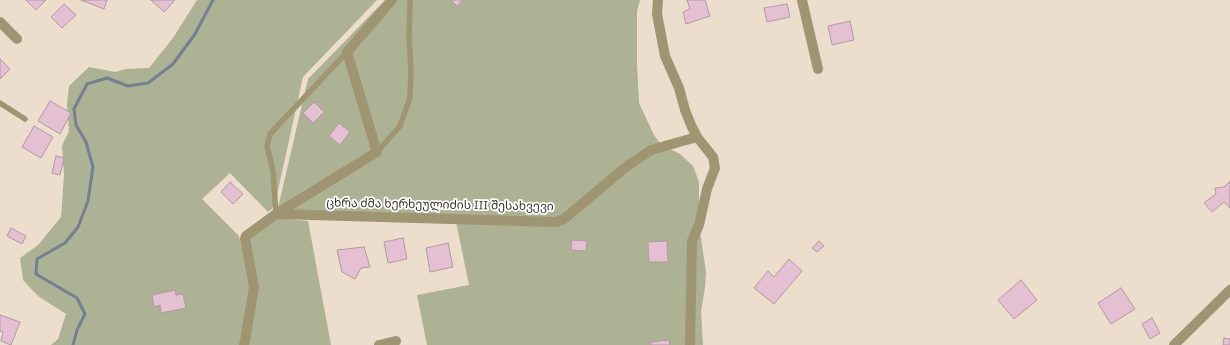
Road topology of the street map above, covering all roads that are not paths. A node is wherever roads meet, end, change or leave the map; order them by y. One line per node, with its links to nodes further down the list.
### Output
1 (392, 0): 7 (street)
2 (410, 0): 12 (lane)
3 (658, 0): 11 (street)
4 (802, 0): 8 (street)
5 (0, 22): 6 (street)
6 (17, 39)
7 (347, 52): 12 (street); 13 (lane)
8 (818, 69)
9 (0, 103): 10 (lane)
10 (25, 119)
11 (697, 137): 13 (street, ცხრა ძმა ხერხეულიძის III შესახვევი); 18 (street)
12 (377, 152): 13 (street)
13 (276, 214): 16 (street)
14 (1230, 290): 19 (street)
15 (396, 341): 17 (street)
16 (244, 345)
17 (379, 345)
18 (690, 345)
19 (1174, 345)

